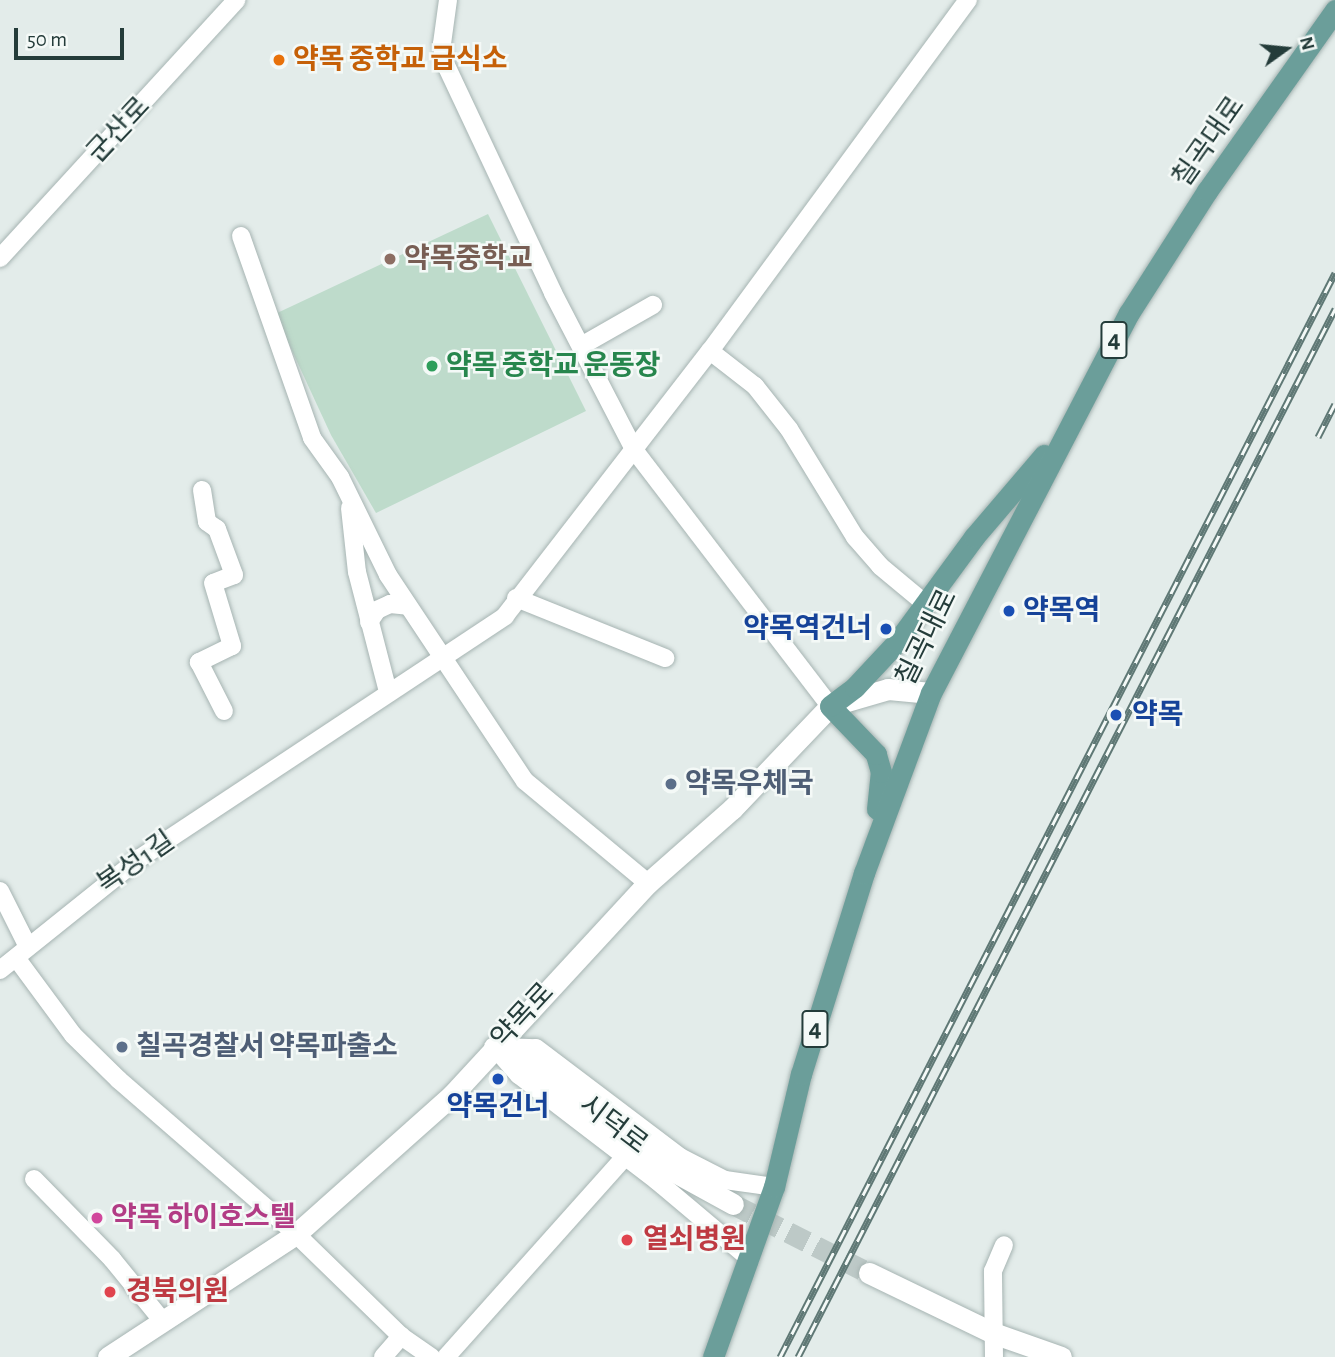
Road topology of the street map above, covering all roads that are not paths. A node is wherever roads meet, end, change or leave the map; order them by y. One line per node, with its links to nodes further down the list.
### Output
1 (236, 0): 6 (street, 군산로)
2 (449, 0): 8 (street)
3 (968, 0): 9 (street, 복성1길)
4 (1335, 10): 10 (main road, 칠곡대로 / 4)
5 (241, 236): 13 (street)
6 (0, 258)
7 (653, 305): 8 (street)
8 (581, 346): 11 (street)
9 (710, 351): 11 (street, 복성1길); 16 (street)
10 (1062, 437): 16 (main road); 21 (main road, 칠곡대로 / 4)
11 (635, 451): 14 (street, 복성1길); 22 (street)
12 (202, 490): 23 (street)
13 (351, 501): 15 (street); 17 (street)
14 (516, 598): 18 (street, 복성1길); 19 (street)
15 (408, 606): 17 (street); 18 (street)
16 (928, 606): 22 (main road)
17 (369, 622): 20 (street)
18 (441, 657): 20 (street, 복성1길); 25 (street)
19 (665, 659)
20 (387, 692): 27 (street, 복성1길)
21 (931, 693): 22 (street); 24 (main road, 칠곡대로 / 4)
22 (830, 706): 24 (main road); 25 (street, 약목로)
23 (224, 711)
24 (864, 873): 32 (main road, 칠곡대로 / 4)
25 (648, 883): 29 (street, 약목로)
26 (0, 891): 27 (street)
27 (22, 952): 28 (street, 복성1길); 34 (street)
28 (0, 970)
29 (494, 1047): 30 (street); 32 (street); 33 (street, 시덕로); 34 (street, 약목로)
30 (625, 1157): 36 (street); 44 (street)
31 (34, 1179): 38 (street)
32 (774, 1188): 36 (main road, 칠곡대로 / 4)
33 (733, 1204)
34 (296, 1234): 38 (street, 약목로); 40 (street)
35 (1004, 1245): 39 (street)
36 (750, 1259): 45 (main road, 칠곡대로 / 4)
37 (869, 1273): 39 (street)
38 (161, 1319): 41 (street, 약목로)
39 (993, 1333): 46 (street); 47 (street)
40 (401, 1336): 42 (street); 43 (street)
41 (108, 1357)
42 (383, 1357)
43 (431, 1357)
44 (446, 1357)
45 (713, 1357)
46 (994, 1357)
47 (1061, 1357)

